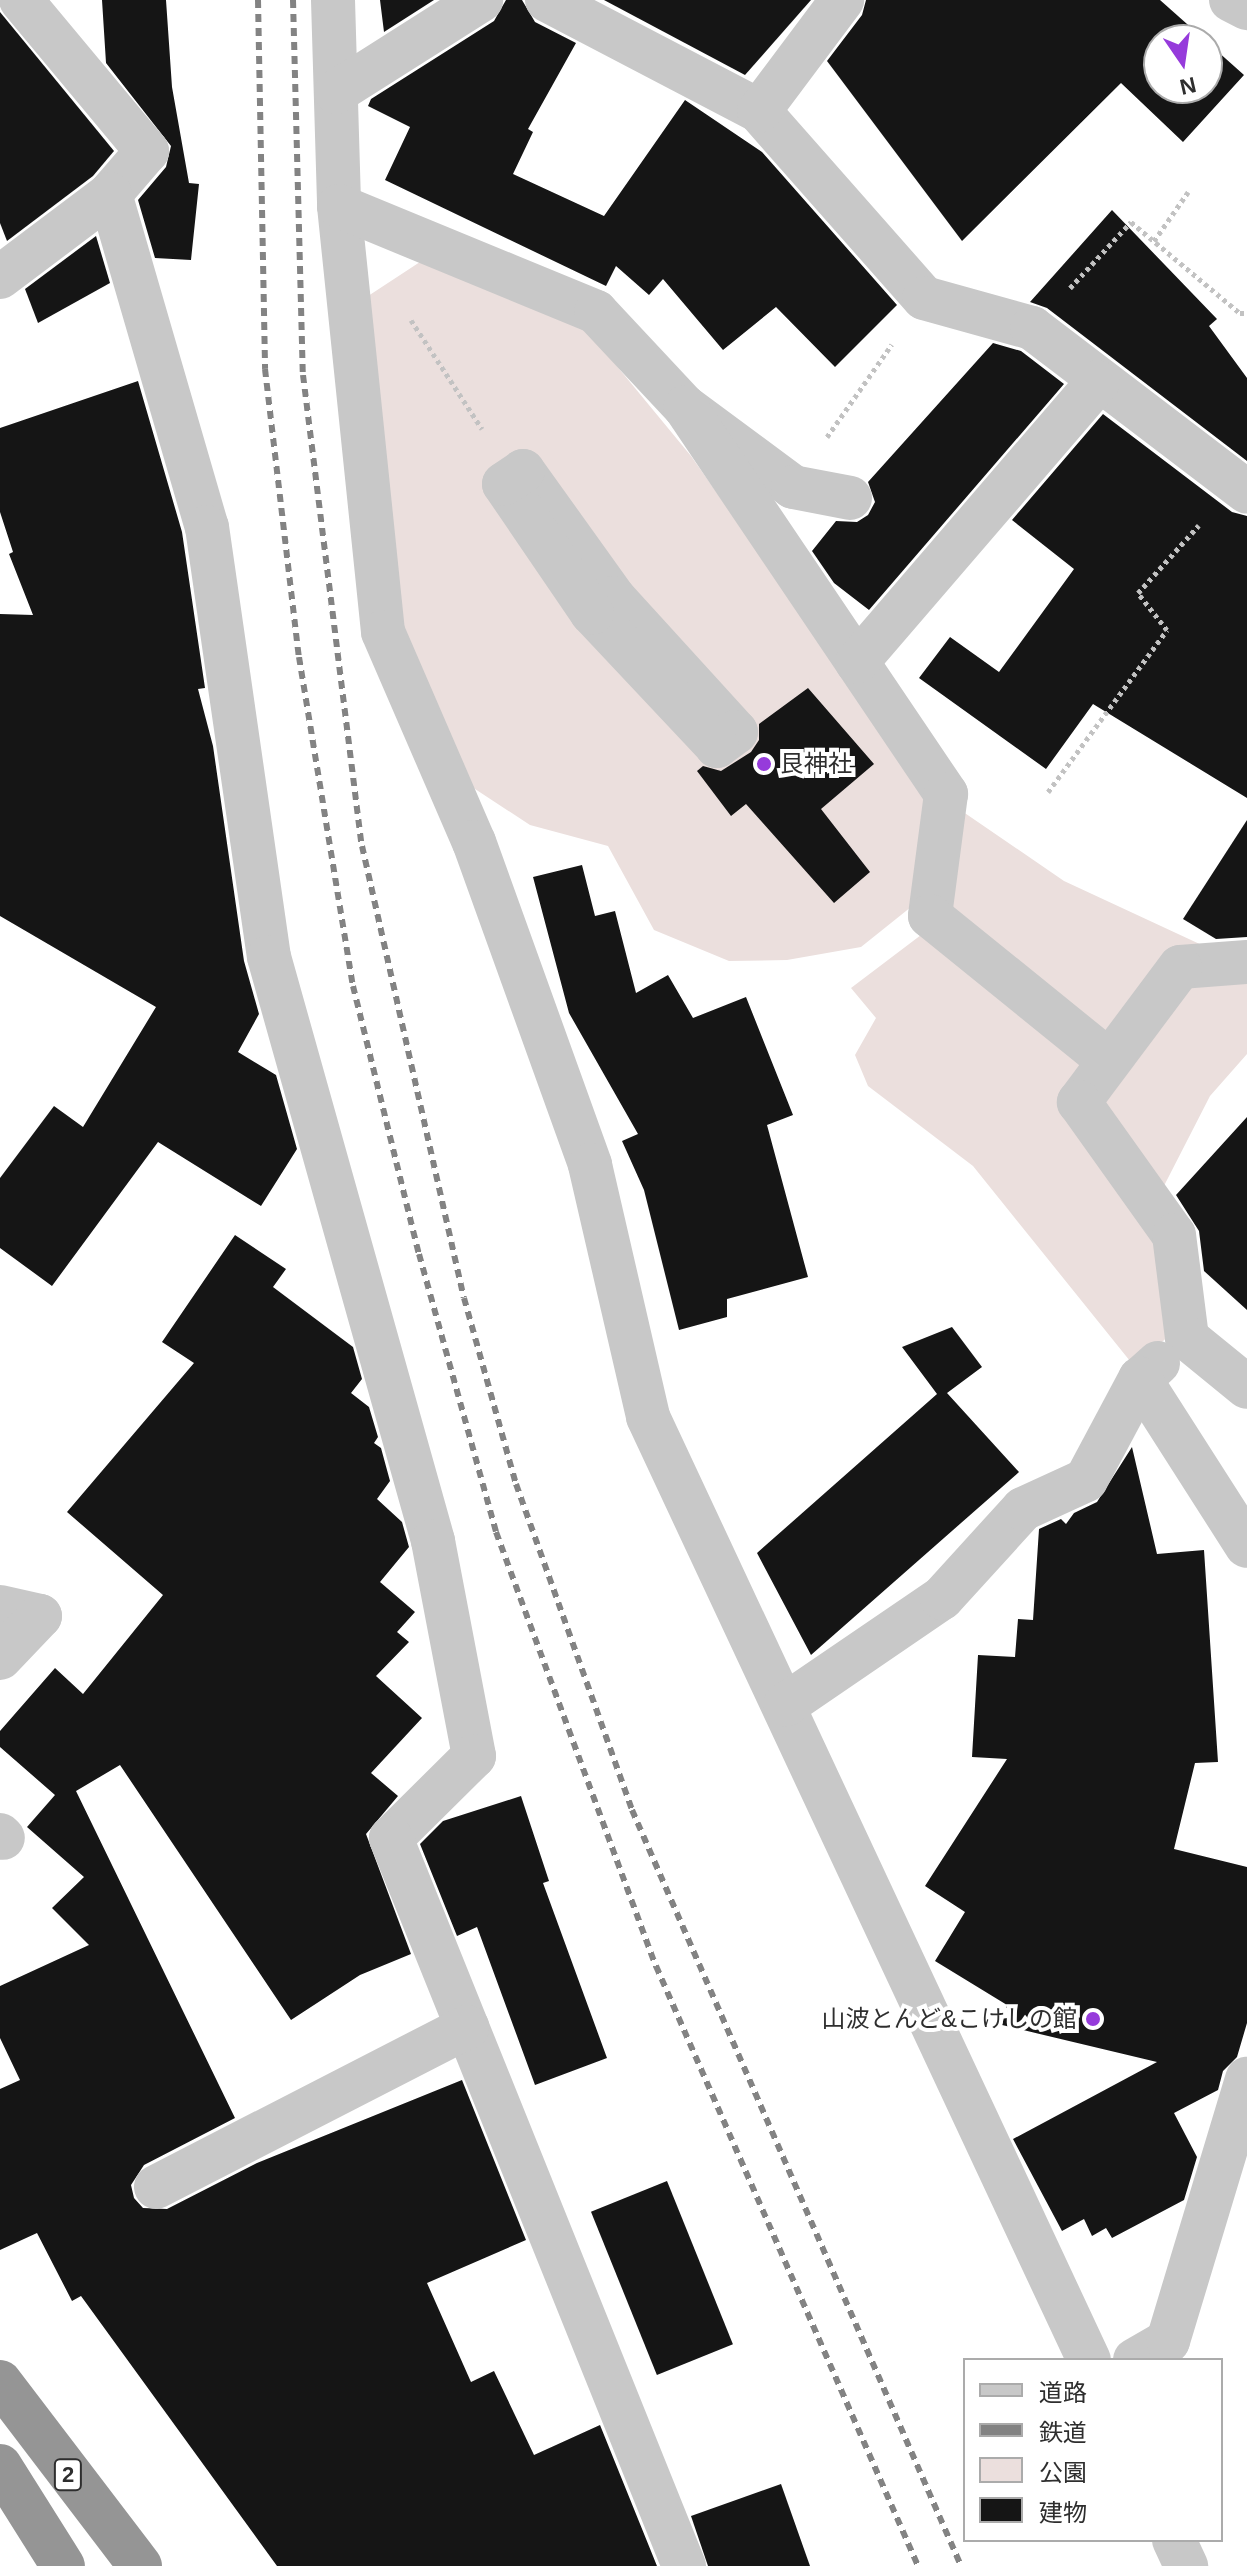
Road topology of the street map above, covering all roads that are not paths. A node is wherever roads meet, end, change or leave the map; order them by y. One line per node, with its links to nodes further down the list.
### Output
1 (21, 0): 10 (street)
2 (333, 0): 8 (street)
3 (481, 0): 8 (street)
4 (547, 0): 9 (street)
5 (842, 0): 9 (street)
6 (1231, 0): 7 (street)
7 (1247, 8)
8 (336, 92): 11 (street)
9 (759, 111): 13 (street)
10 (110, 194): 12 (street); 28 (street)
11 (339, 206): 14 (street); 27 (street)
12 (0, 277)
13 (1098, 382): 16 (street); 18 (street)
14 (685, 407): 17 (street); 18 (street)
15 (514, 477): 15 (street)
16 (1241, 488)
17 (850, 498)
18 (857, 662): 20 (street)
19 (1247, 962): 20 (street)
20 (1108, 1060): 21 (street)
21 (1187, 1338): 22 (street); 23 (street)
22 (1140, 1379): 24 (street); 27 (street)
23 (1247, 1387)
24 (1247, 1546)
25 (0, 1607): 26 (street)
26 (0, 1658)
27 (785, 1705): 31 (street)
28 (467, 2027): 30 (street); 38 (street)
29 (1247, 2079): 32 (street)
30 (156, 2187)
31 (1088, 2358)
32 (1138, 2358)
33 (0, 2382): 37 (highway, 2)
34 (0, 2466): 36 (highway, 2)
35 (1175, 2542): 39 (street)
36 (63, 2566)
37 (140, 2566)
38 (684, 2566)
39 (1186, 2566)

